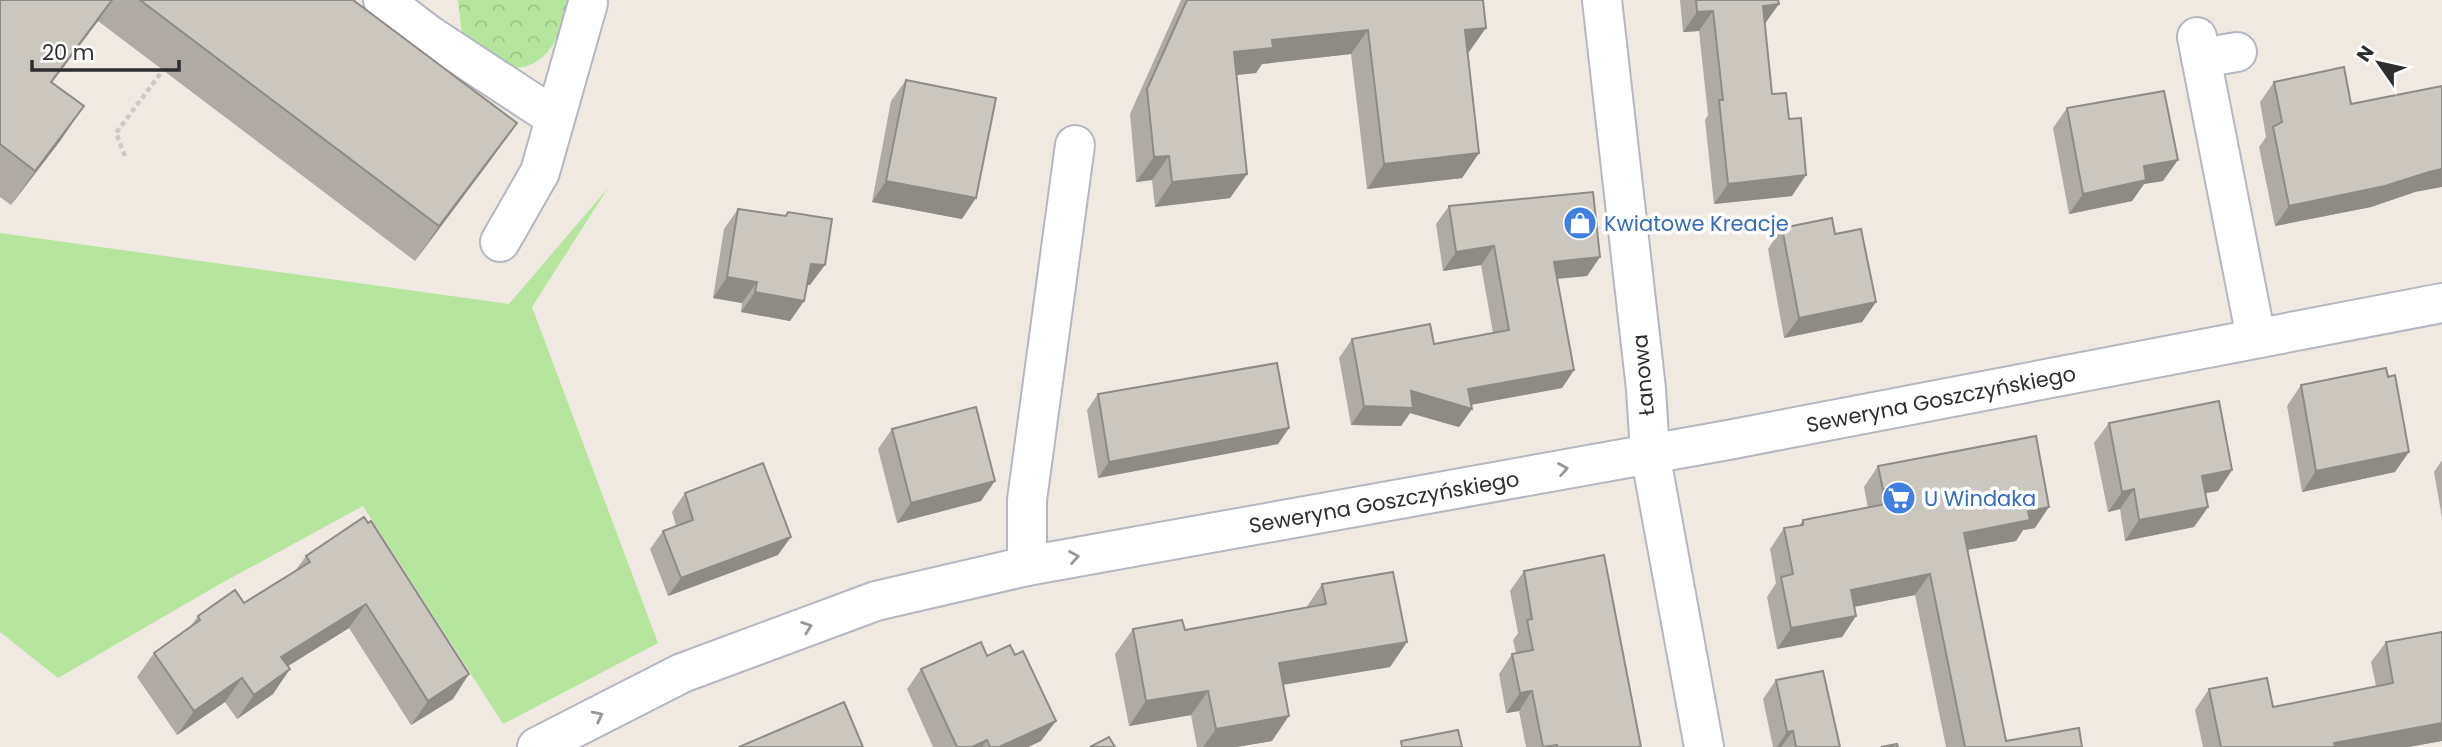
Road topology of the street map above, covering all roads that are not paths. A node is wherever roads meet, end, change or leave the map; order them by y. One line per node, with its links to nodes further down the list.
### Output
1 (383, 0): 5 (street)
2 (1602, 0): 10 (street, Łanowa)
3 (588, 3): 5 (street)
4 (2212, 49): 9 (street)
5 (554, 117): 7 (street)
6 (1075, 145): 11 (street)
7 (500, 242)
8 (2442, 303): 9 (street, Seweryna Goszczyńskiego)
9 (2256, 338): 10 (street, Seweryna Goszczyńskiego)
10 (1650, 453): 11 (street, Seweryna Goszczyńskiego, one-way to 10); 13 (street, Łanowa)
11 (1027, 566): 12 (street, Seweryna Goszczyńskiego, one-way to 11)
12 (537, 747)
13 (1704, 747)

